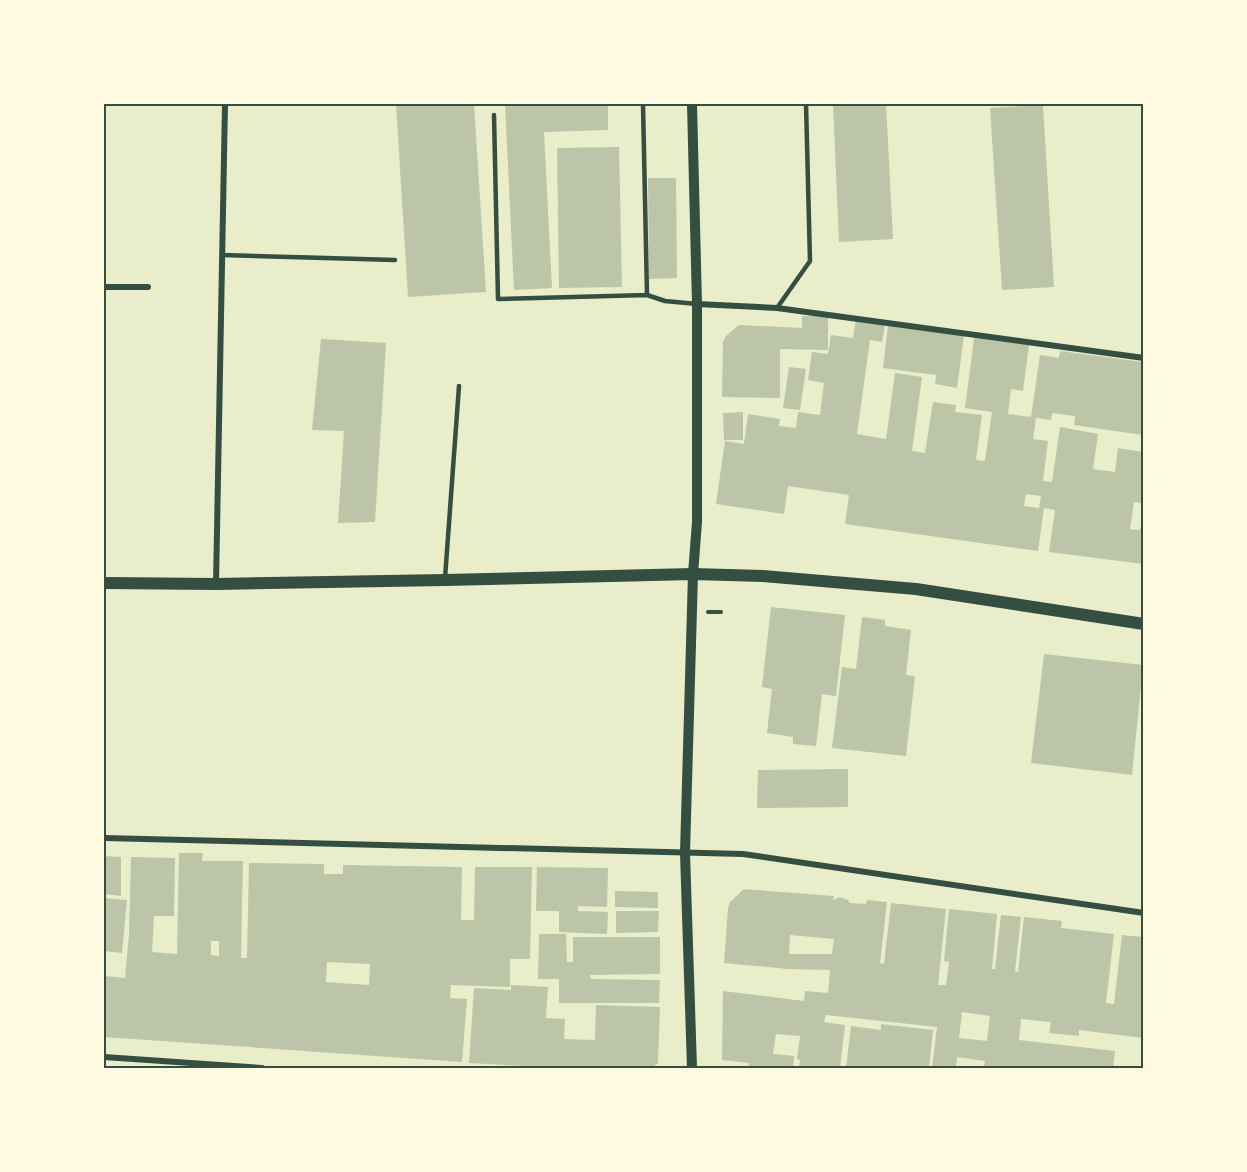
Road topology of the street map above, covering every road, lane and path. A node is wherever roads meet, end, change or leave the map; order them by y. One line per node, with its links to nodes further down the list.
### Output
1 (225, 104): 6 (street)
2 (643, 104): 10 (lane)
3 (692, 104): 11 (street)
4 (806, 104): 12 (lane)
5 (494, 115): 10 (lane)
6 (222, 255): 7 (lane); 18 (street)
7 (395, 260)
8 (104, 287): 9 (street)
9 (148, 287)
10 (647, 295): 11 (lane)
11 (697, 304): 12 (street); 15 (street)
12 (777, 308): 13 (street)
13 (1143, 358)
14 (459, 386): 16 (lane)
15 (693, 574): 16 (main road); 19 (main road); 21 (street)
16 (445, 580): 18 (main road)
17 (104, 583): 18 (main road)
18 (216, 584)
19 (1143, 624)
20 (104, 838): 21 (street)
21 (685, 853): 22 (street); 25 (street)
22 (1143, 913)
23 (104, 1058): 24 (street)
24 (262, 1068)
25 (692, 1068)

